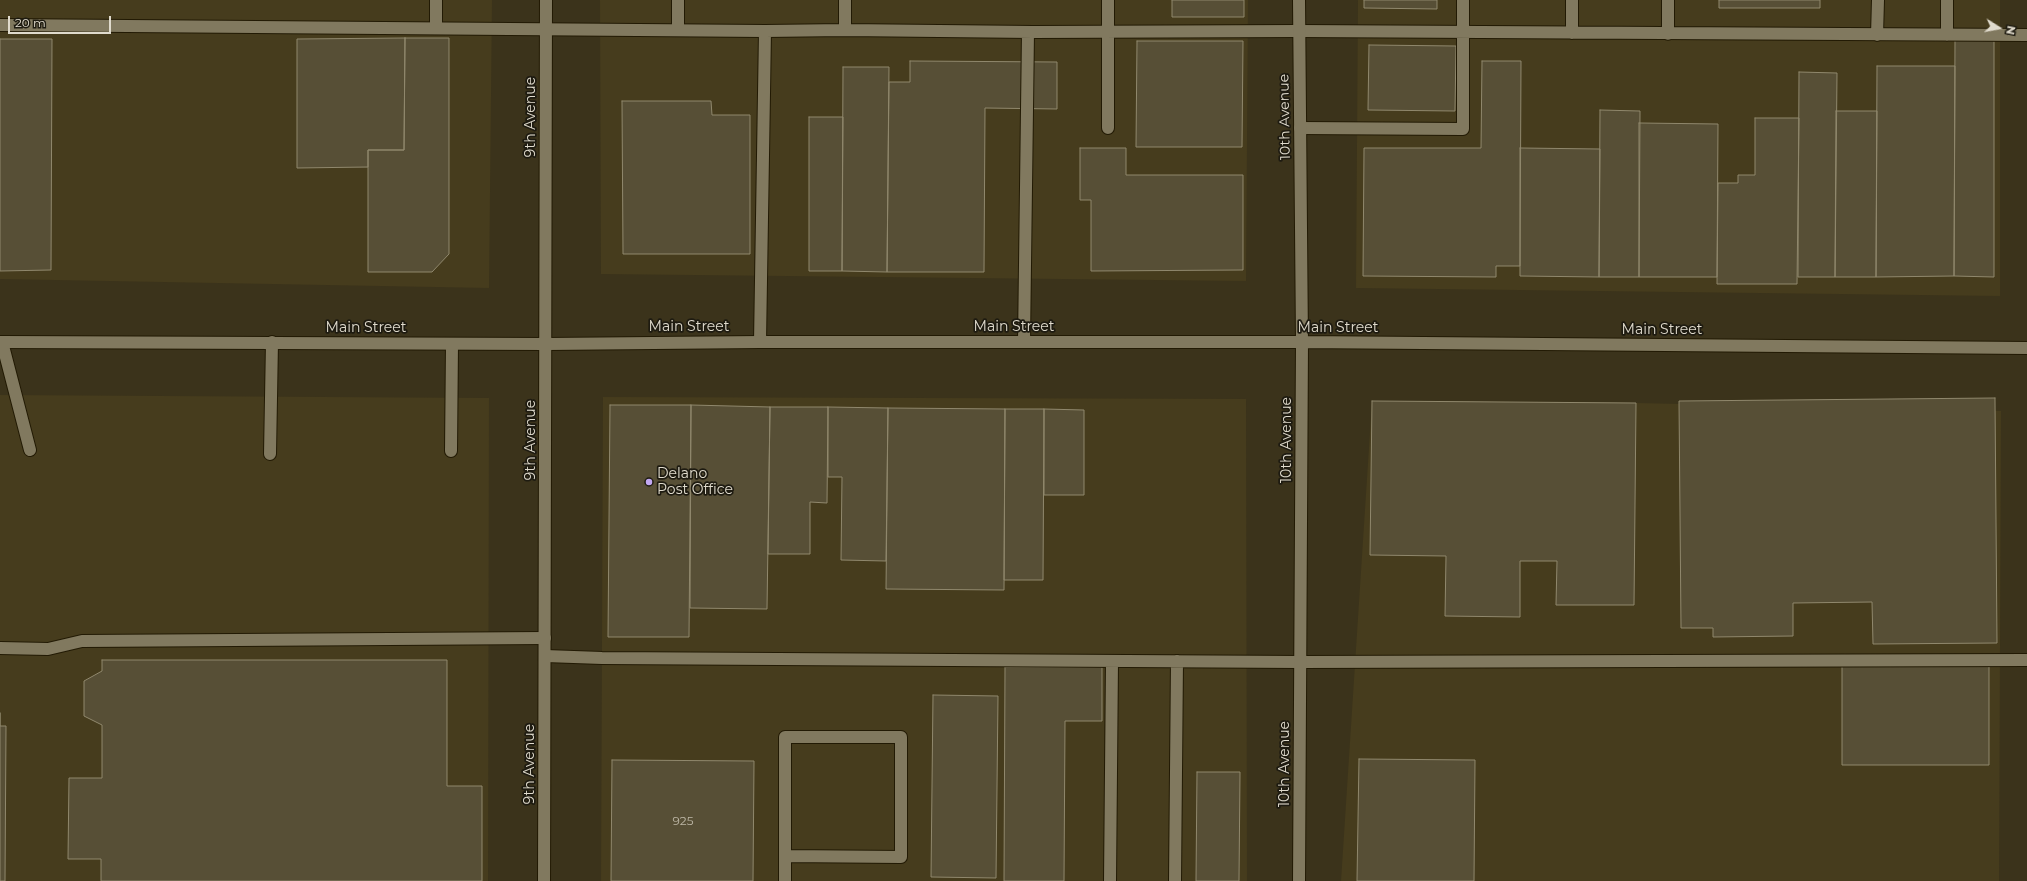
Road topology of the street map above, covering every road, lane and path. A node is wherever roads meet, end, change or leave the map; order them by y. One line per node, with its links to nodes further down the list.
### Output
1 (436, 0): 13 (street)
2 (546, 0): 14 (street, 9th Avenue)
3 (678, 0): 15 (street)
4 (845, 0): 16 (street)
5 (1108, 0): 20 (street)
6 (1299, 0): 17 (street, 10th Avenue)
7 (1463, 0): 21 (street)
8 (1572, 0): 22 (street)
9 (1668, 0): 23 (street)
10 (1878, 0): 24 (street)
11 (1947, 0): 25 (street)
12 (0, 25): 13 (street)
13 (436, 28): 14 (street)
14 (546, 28): 15 (street); 35 (street, 9th Avenue)
15 (678, 30): 18 (street)
16 (845, 30): 18 (street); 19 (street)
17 (1299, 31): 20 (street); 21 (street); 28 (street, 10th Avenue)
18 (765, 32): 31 (street)
19 (1028, 32): 20 (street); 32 (street)
20 (1108, 32): 27 (street)
21 (1463, 32): 22 (street); 28 (street)
22 (1572, 33): 23 (street)
23 (1668, 34): 24 (street)
24 (1877, 35): 25 (street)
25 (1947, 35): 26 (street)
26 (2027, 35)
27 (1108, 128)
28 (1300, 128): 33 (street, 10th Avenue)
29 (1, 342): 30 (street, Main Street); 37 (street)
30 (272, 342): 34 (street, Main Street); 39 (street)
31 (760, 342): 32 (street, Main Street); 35 (street, Main Street)
32 (1024, 342): 33 (street, Main Street)
33 (1302, 342): 36 (street, Main Street); 46 (street, 10th Avenue)
34 (452, 344): 35 (street, Main Street); 38 (street)
35 (546, 344): 40 (street, 9th Avenue)
36 (2027, 348)
37 (30, 450)
38 (451, 451)
39 (270, 454)
40 (545, 638): 41 (street); 42 (street, 9th Avenue)
41 (0, 648)
42 (545, 656): 44 (street); 48 (street, 9th Avenue)
43 (2027, 660): 46 (street)
44 (1112, 661): 45 (street); 50 (street)
45 (1177, 661): 46 (street); 51 (street)
46 (1300, 662): 52 (street, 10th Avenue)
47 (785, 856): 47 (street); 49 (street)
48 (544, 881)
49 (785, 881)
50 (1110, 881)
51 (1175, 881)
52 (1299, 881)

